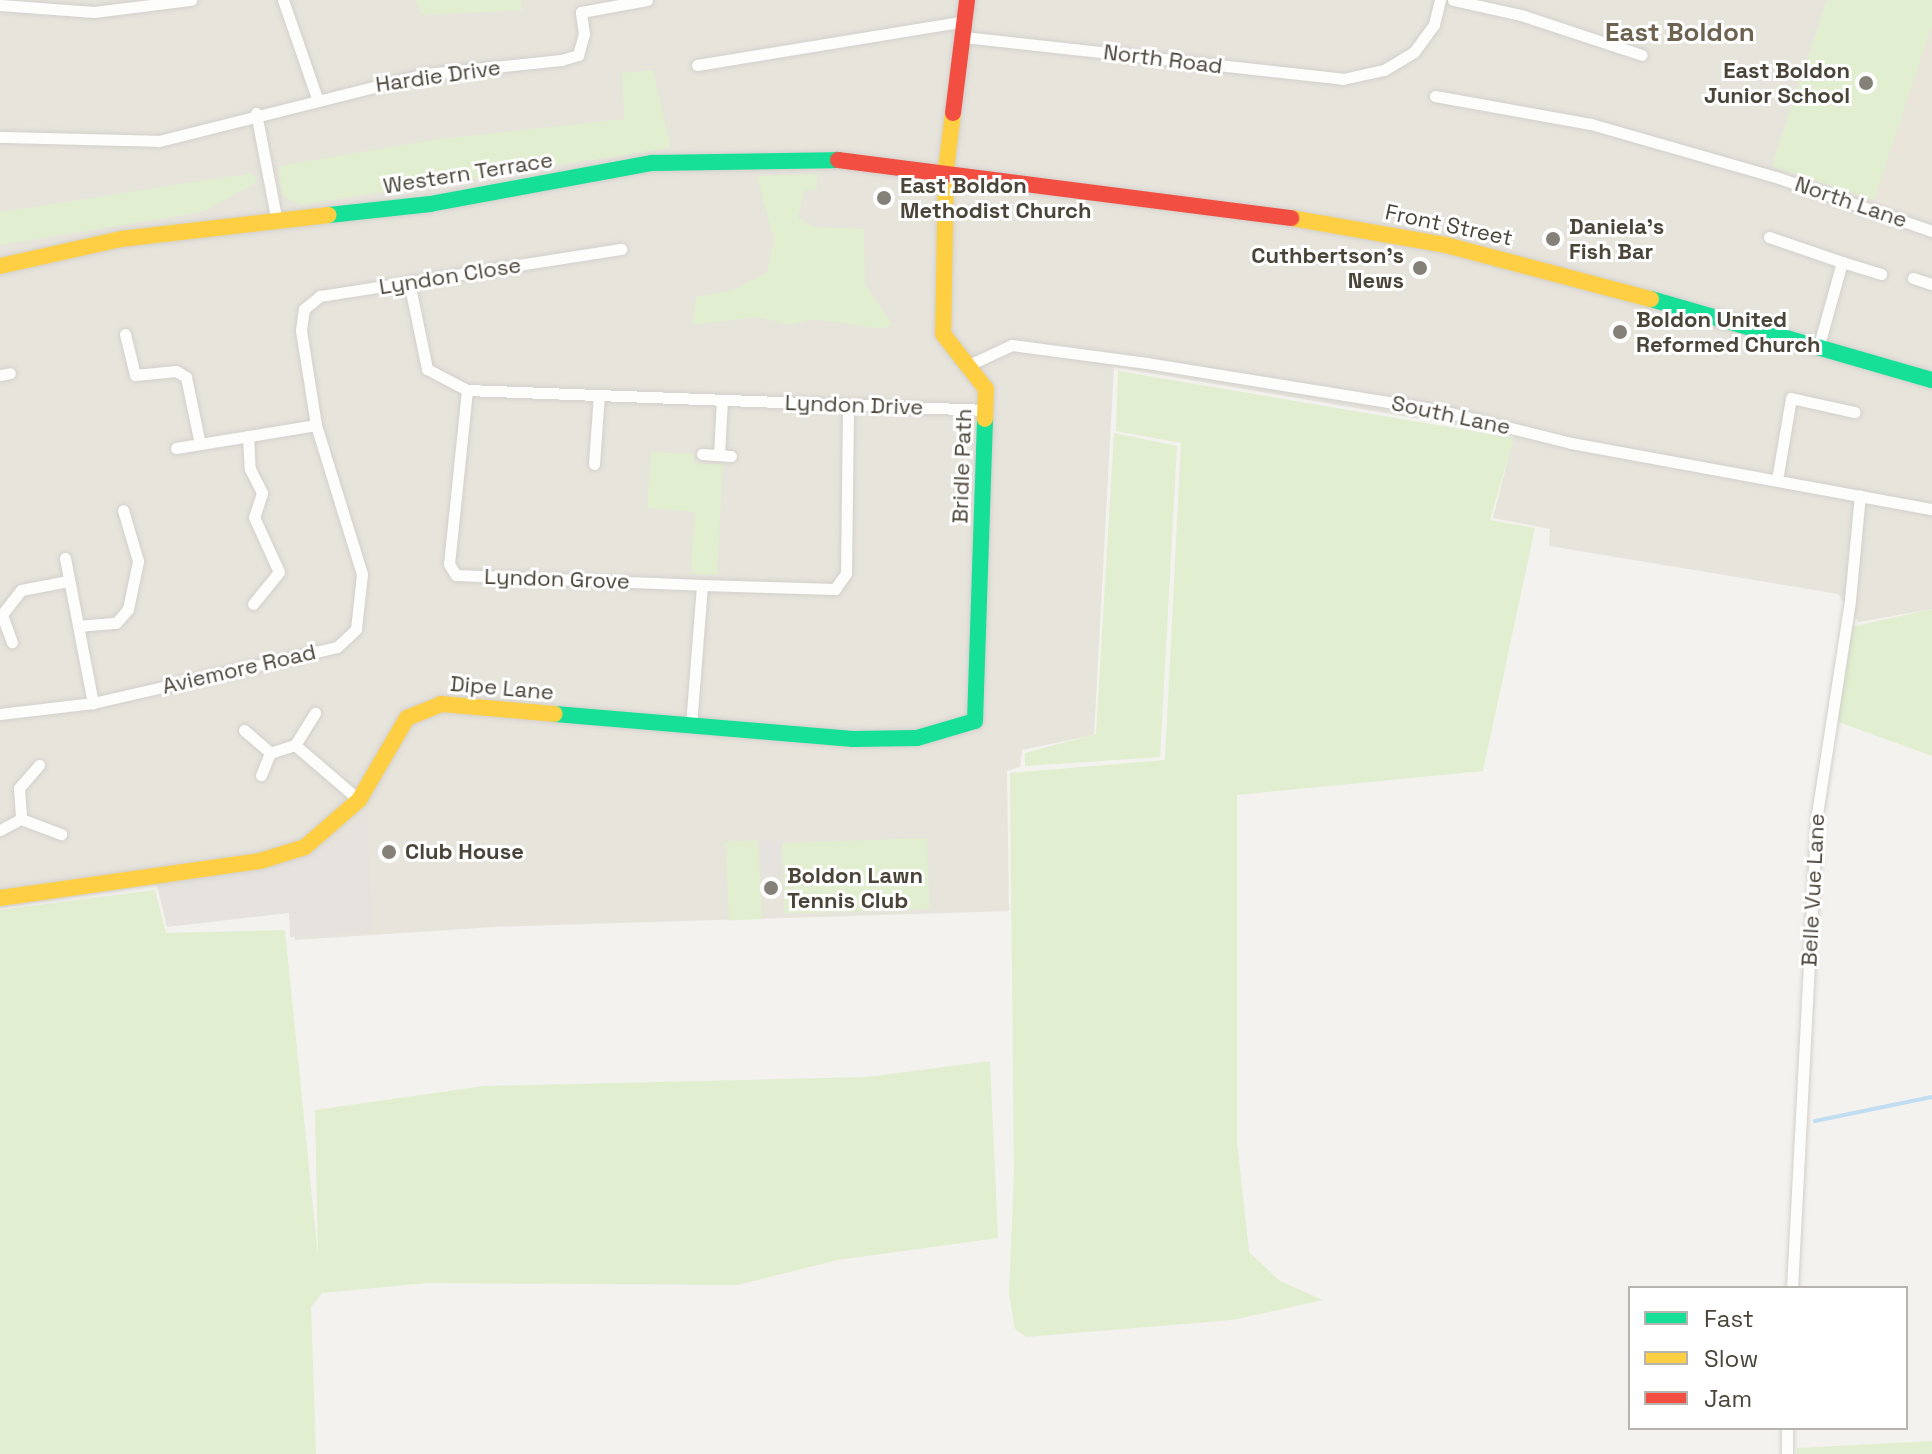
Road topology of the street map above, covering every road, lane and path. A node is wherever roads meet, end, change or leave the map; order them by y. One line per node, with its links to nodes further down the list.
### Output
1 (191, 0): 7 (street)
2 (283, 0): 14 (street)
3 (647, 0): 9 (street, Hardie Drive)
4 (967, 0): 10 (main road, Bridle Path)
5 (1440, 0): 10 (street, North Road)
6 (1453, 0): 11 (street)
7 (174, 2): 8 (street)
8 (0, 5)
9 (580, 6): 14 (street, Hardie Drive)
10 (965, 29): 12 (street, North Road); 17 (main road, Bridle Path)
11 (1642, 55)
12 (697, 65)
13 (1435, 96): 19 (street, North Lane)
14 (317, 98): 15 (street, Hardie Drive)
15 (256, 113): 16 (street, Hardie Drive); 18 (street)
16 (0, 137)
17 (946, 169): 18 (main road, Western Terrace); 30 (main road, Front Street); 31 (main road, Bridle Path)
18 (277, 222): 23 (main road, Western Terrace)
19 (1932, 231)
20 (1769, 237): 22 (street)
21 (621, 249): 26 (street, Lyndon Close)
22 (1842, 262): 24 (street); 30 (street)
23 (0, 266)
24 (1881, 274)
25 (1913, 278): 27 (street)
26 (409, 282): 28 (street, Lyndon Close); 33 (street, Lyndon Drive)
27 (1932, 284)
28 (301, 330): 39 (street, Aviemore Road)
29 (125, 334): 41 (street)
30 (1819, 345): 32 (main road, Front Street)
31 (971, 364): 37 (main road, Bridle Path); 45 (street, South Lane)
32 (1932, 380)
33 (467, 390): 34 (street, Lyndon Drive); 51 (street, Lyndon Grove)
34 (599, 395): 35 (street, Lyndon Drive); 44 (street)
35 (722, 400): 36 (street, Lyndon Drive); 43 (street)
36 (848, 405): 37 (street, Lyndon Drive); 51 (street, Lyndon Grove)
37 (987, 410): 59 (main road, Bridle Path)
38 (1854, 412): 45 (street)
39 (316, 425): 40 (street); 56 (street, Aviemore Road)
40 (248, 436): 41 (street); 52 (street)
41 (200, 444): 42 (street)
42 (176, 448)
43 (702, 454)
44 (594, 464)
45 (1777, 480): 46 (street, South Lane)
46 (1860, 495): 47 (street, South Lane); 71 (street, Belle Vue Lane)
47 (1932, 509)
48 (123, 510): 54 (street)
49 (65, 558): 50 (street)
50 (68, 581): 53 (street); 54 (street)
51 (702, 585): 60 (street)
52 (253, 604)
53 (1, 616): 55 (street)
54 (78, 626): 56 (street)
55 (12, 642)
56 (93, 703): 58 (street, Aviemore Road)
57 (315, 713): 62 (street)
58 (0, 714)
59 (975, 721): 60 (main road, Dipe Lane)
60 (691, 725): 66 (main road, Dipe Lane)
61 (244, 730): 63 (street)
62 (295, 745): 63 (street); 66 (street)
63 (270, 753): 65 (street)
64 (39, 765): 67 (street)
65 (261, 775)
66 (359, 800): 70 (main road, Dipe Lane)
67 (21, 819): 68 (street); 69 (street)
68 (0, 830)
69 (61, 834)
70 (0, 898)
71 (1792, 1286)
72 (1787, 1430): 73 (street)
73 (1787, 1454)

